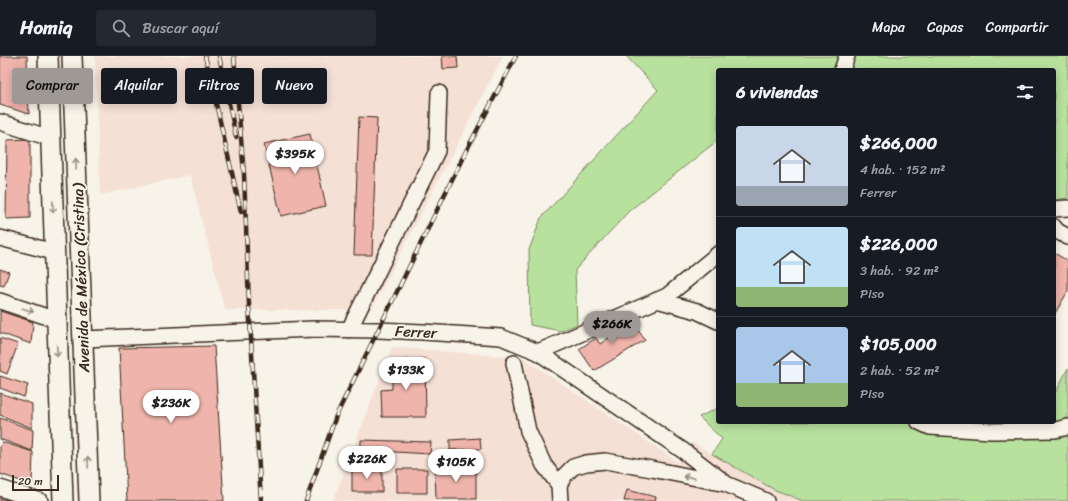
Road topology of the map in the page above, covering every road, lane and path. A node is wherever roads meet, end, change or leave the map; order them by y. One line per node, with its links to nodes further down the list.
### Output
1 (48, 56): 7 (main road, Avenida de México (Cristina))
2 (72, 56): 20 (main road, Avenida de México (Cristina), one-way to 2)
3 (847, 56): 4 (street)
4 (843, 68)
5 (439, 93): 19 (street)
6 (0, 122): 7 (street)
7 (50, 138): 13 (main road, Avenida de México (Cristina), one-way to 13)
8 (1068, 208): 9 (street)
9 (1056, 209)
10 (1056, 231): 11 (street)
11 (1068, 237)
12 (0, 238): 13 (street)
13 (54, 252): 17 (main road, Avenida de México (Cristina))
14 (716, 256): 15 (street)
15 (657, 300): 18 (street); 21 (street)
16 (0, 301): 17 (street, one-way to 17)
17 (56, 320): 29 (main road, Avenida de México (Cristina), one-way to 29)
18 (716, 320)
19 (349, 330): 20 (street, Ferrer); 21 (street, Ferrer)
20 (84, 339): 30 (main road, Avenida de México (Cristina), one-way to 20)
21 (538, 352): 25 (street, Ferrer)
22 (514, 363): 26 (street)
23 (923, 424): 24 (street)
24 (1068, 427)
25 (726, 484): 26 (street, one-way to 26); 32 (street)
26 (559, 485): 31 (street)
27 (0, 488): 28 (street)
28 (40, 501)
29 (63, 501)
30 (89, 501)
31 (560, 501)
32 (766, 501)

